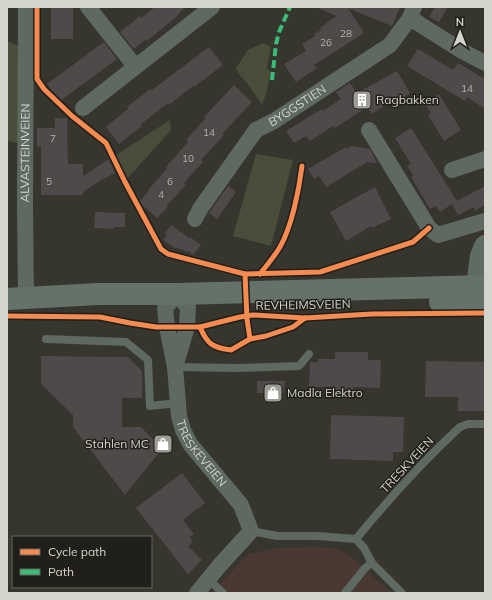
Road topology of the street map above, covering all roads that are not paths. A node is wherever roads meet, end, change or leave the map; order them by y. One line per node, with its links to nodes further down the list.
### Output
1 (26, 7): 15 (street, ALVASTEINVEIEN)
2 (88, 7): 6 (street)
3 (212, 7): 6 (street)
4 (412, 13): 5 (street); 11 (street, BYGGSTIEN)
5 (485, 63)
6 (135, 66): 7 (street)
7 (83, 108)
8 (369, 130): 12 (street)
9 (485, 159): 10 (street)
10 (452, 170)
11 (195, 219)
12 (485, 221)
13 (485, 246): 14 (street)
14 (483, 293): 16 (main road, REVHEIMSVEIEN)
15 (16, 298): 16 (main road, REVHEIMSVEIEN)
16 (177, 303): 19 (street, TRESKEVEIEN); 19 (street, TRESKEVEIEN)
17 (46, 339): 20 (lane)
18 (309, 354): 19 (lane)
19 (175, 367): 20 (street, TRESKEVEIEN)
20 (177, 403): 22 (street, TRESKEVEIEN)
21 (485, 424): 23 (lane, TRESKVEIEN)
22 (251, 531): 23 (lane); 25 (street)
23 (356, 539): 24 (lane)
24 (372, 563): 28 (lane); 29 (lane)
25 (208, 579): 26 (street); 27 (lane)
26 (197, 593)
27 (223, 593)
28 (346, 593)
29 (402, 593)

